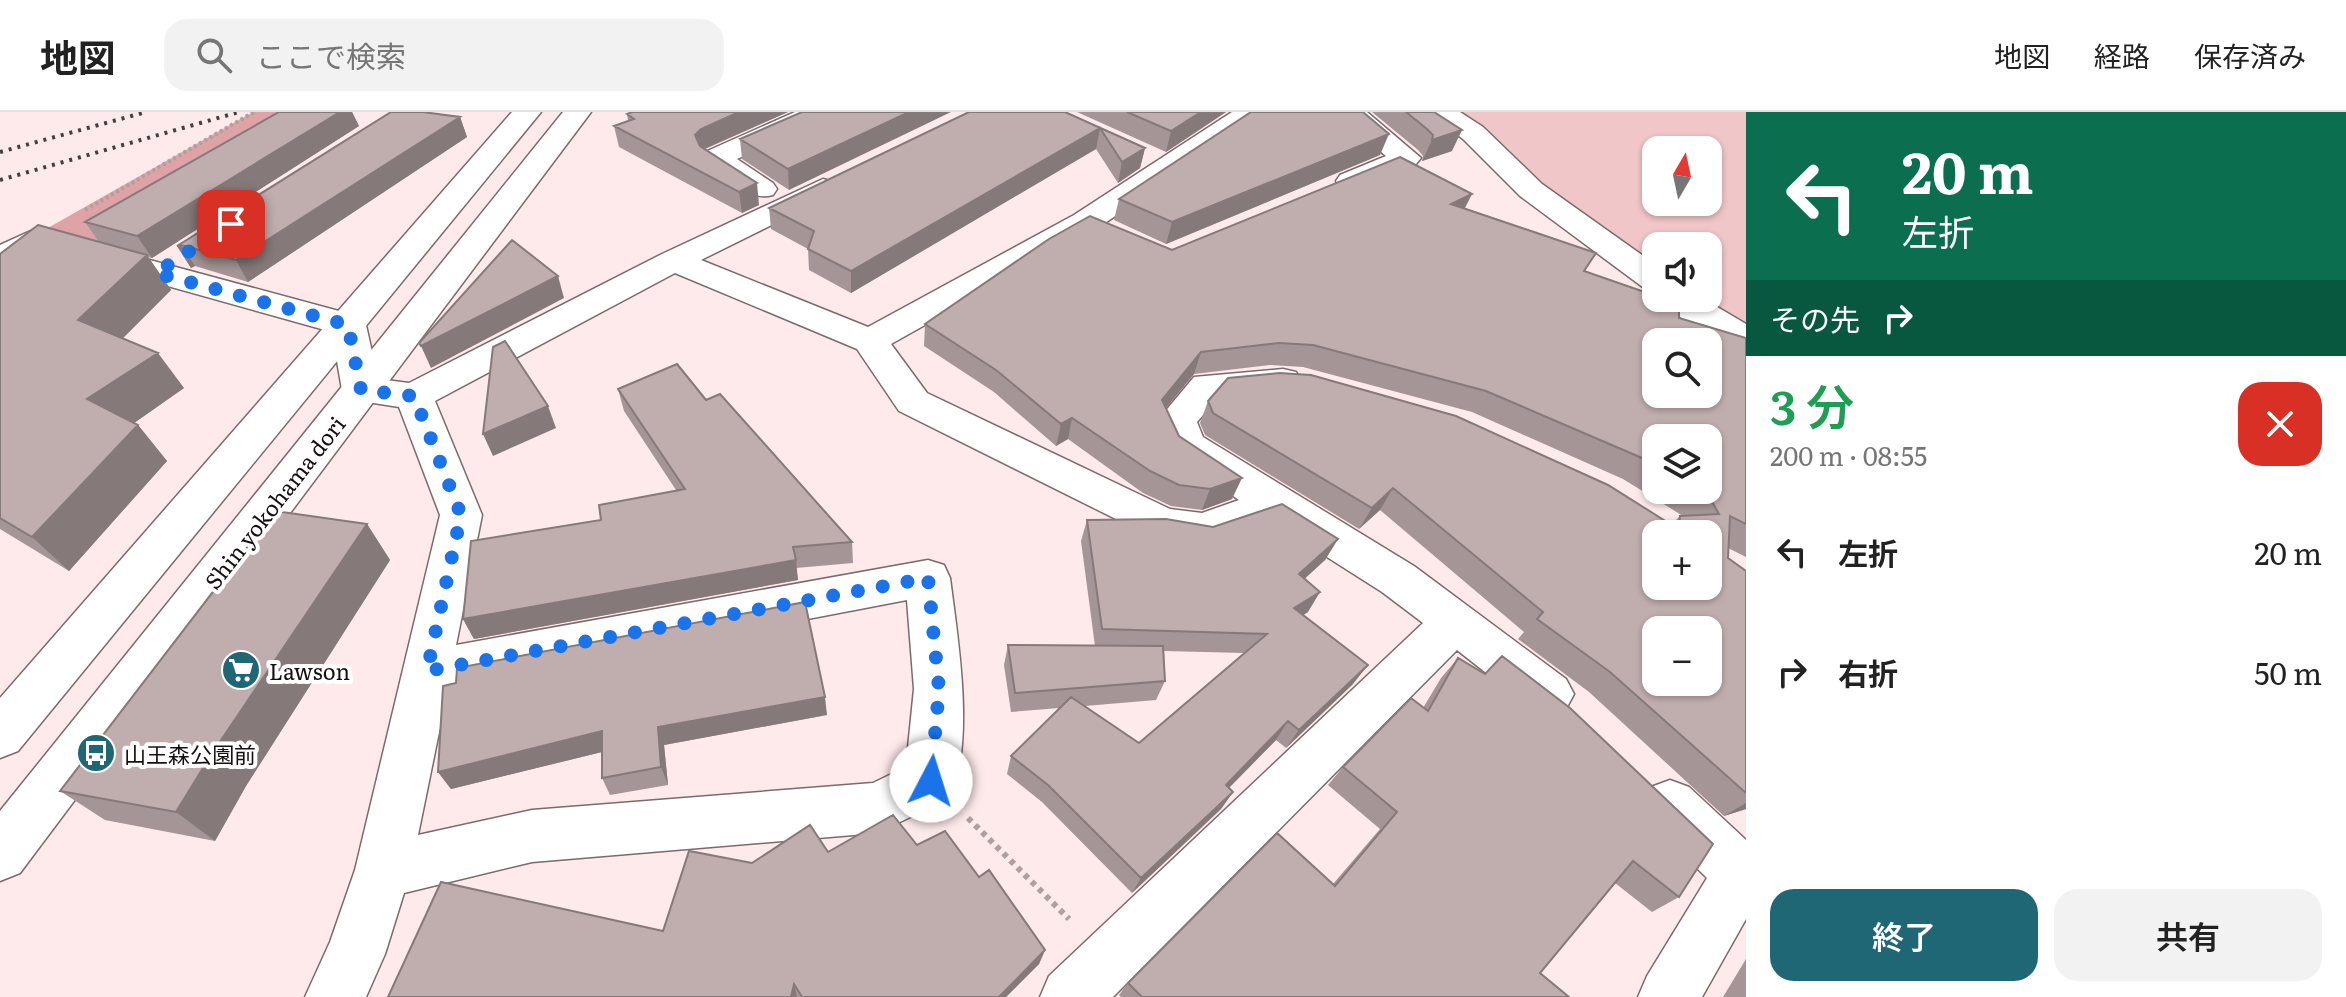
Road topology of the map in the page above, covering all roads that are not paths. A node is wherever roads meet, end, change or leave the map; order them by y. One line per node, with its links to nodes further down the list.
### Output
1 (577, 112): 18 (street, Shin yokohama dori)
2 (818, 112): 9 (street)
3 (1251, 112): 16 (street)
4 (1442, 112): 12 (street)
5 (523, 113): 14 (street)
6 (1355, 113): 8 (street)
7 (856, 172): 9 (street)
8 (1321, 194)
9 (787, 206): 11 (street)
10 (0, 259): 14 (street)
11 (674, 261): 16 (street); 19 (street)
12 (1642, 271)
13 (1699, 312): 15 (street)
14 (348, 325): 18 (street); 24 (street)
15 (1746, 338)
16 (870, 341): 20 (street)
17 (1318, 386): 20 (street)
18 (361, 390): 19 (street); 26 (street, Shin yokohama dori)
19 (414, 396): 22 (street)
20 (1276, 504): 21 (street)
21 (1455, 622): 23 (street); 30 (street)
22 (427, 671): 27 (street); 27 (street)
23 (1581, 720)
24 (0, 735)
25 (1638, 775): 28 (street)
26 (0, 854)
27 (383, 870): 29 (street)
28 (1744, 876): 31 (street)
29 (335, 997)
30 (1070, 997)
31 (1668, 997)

